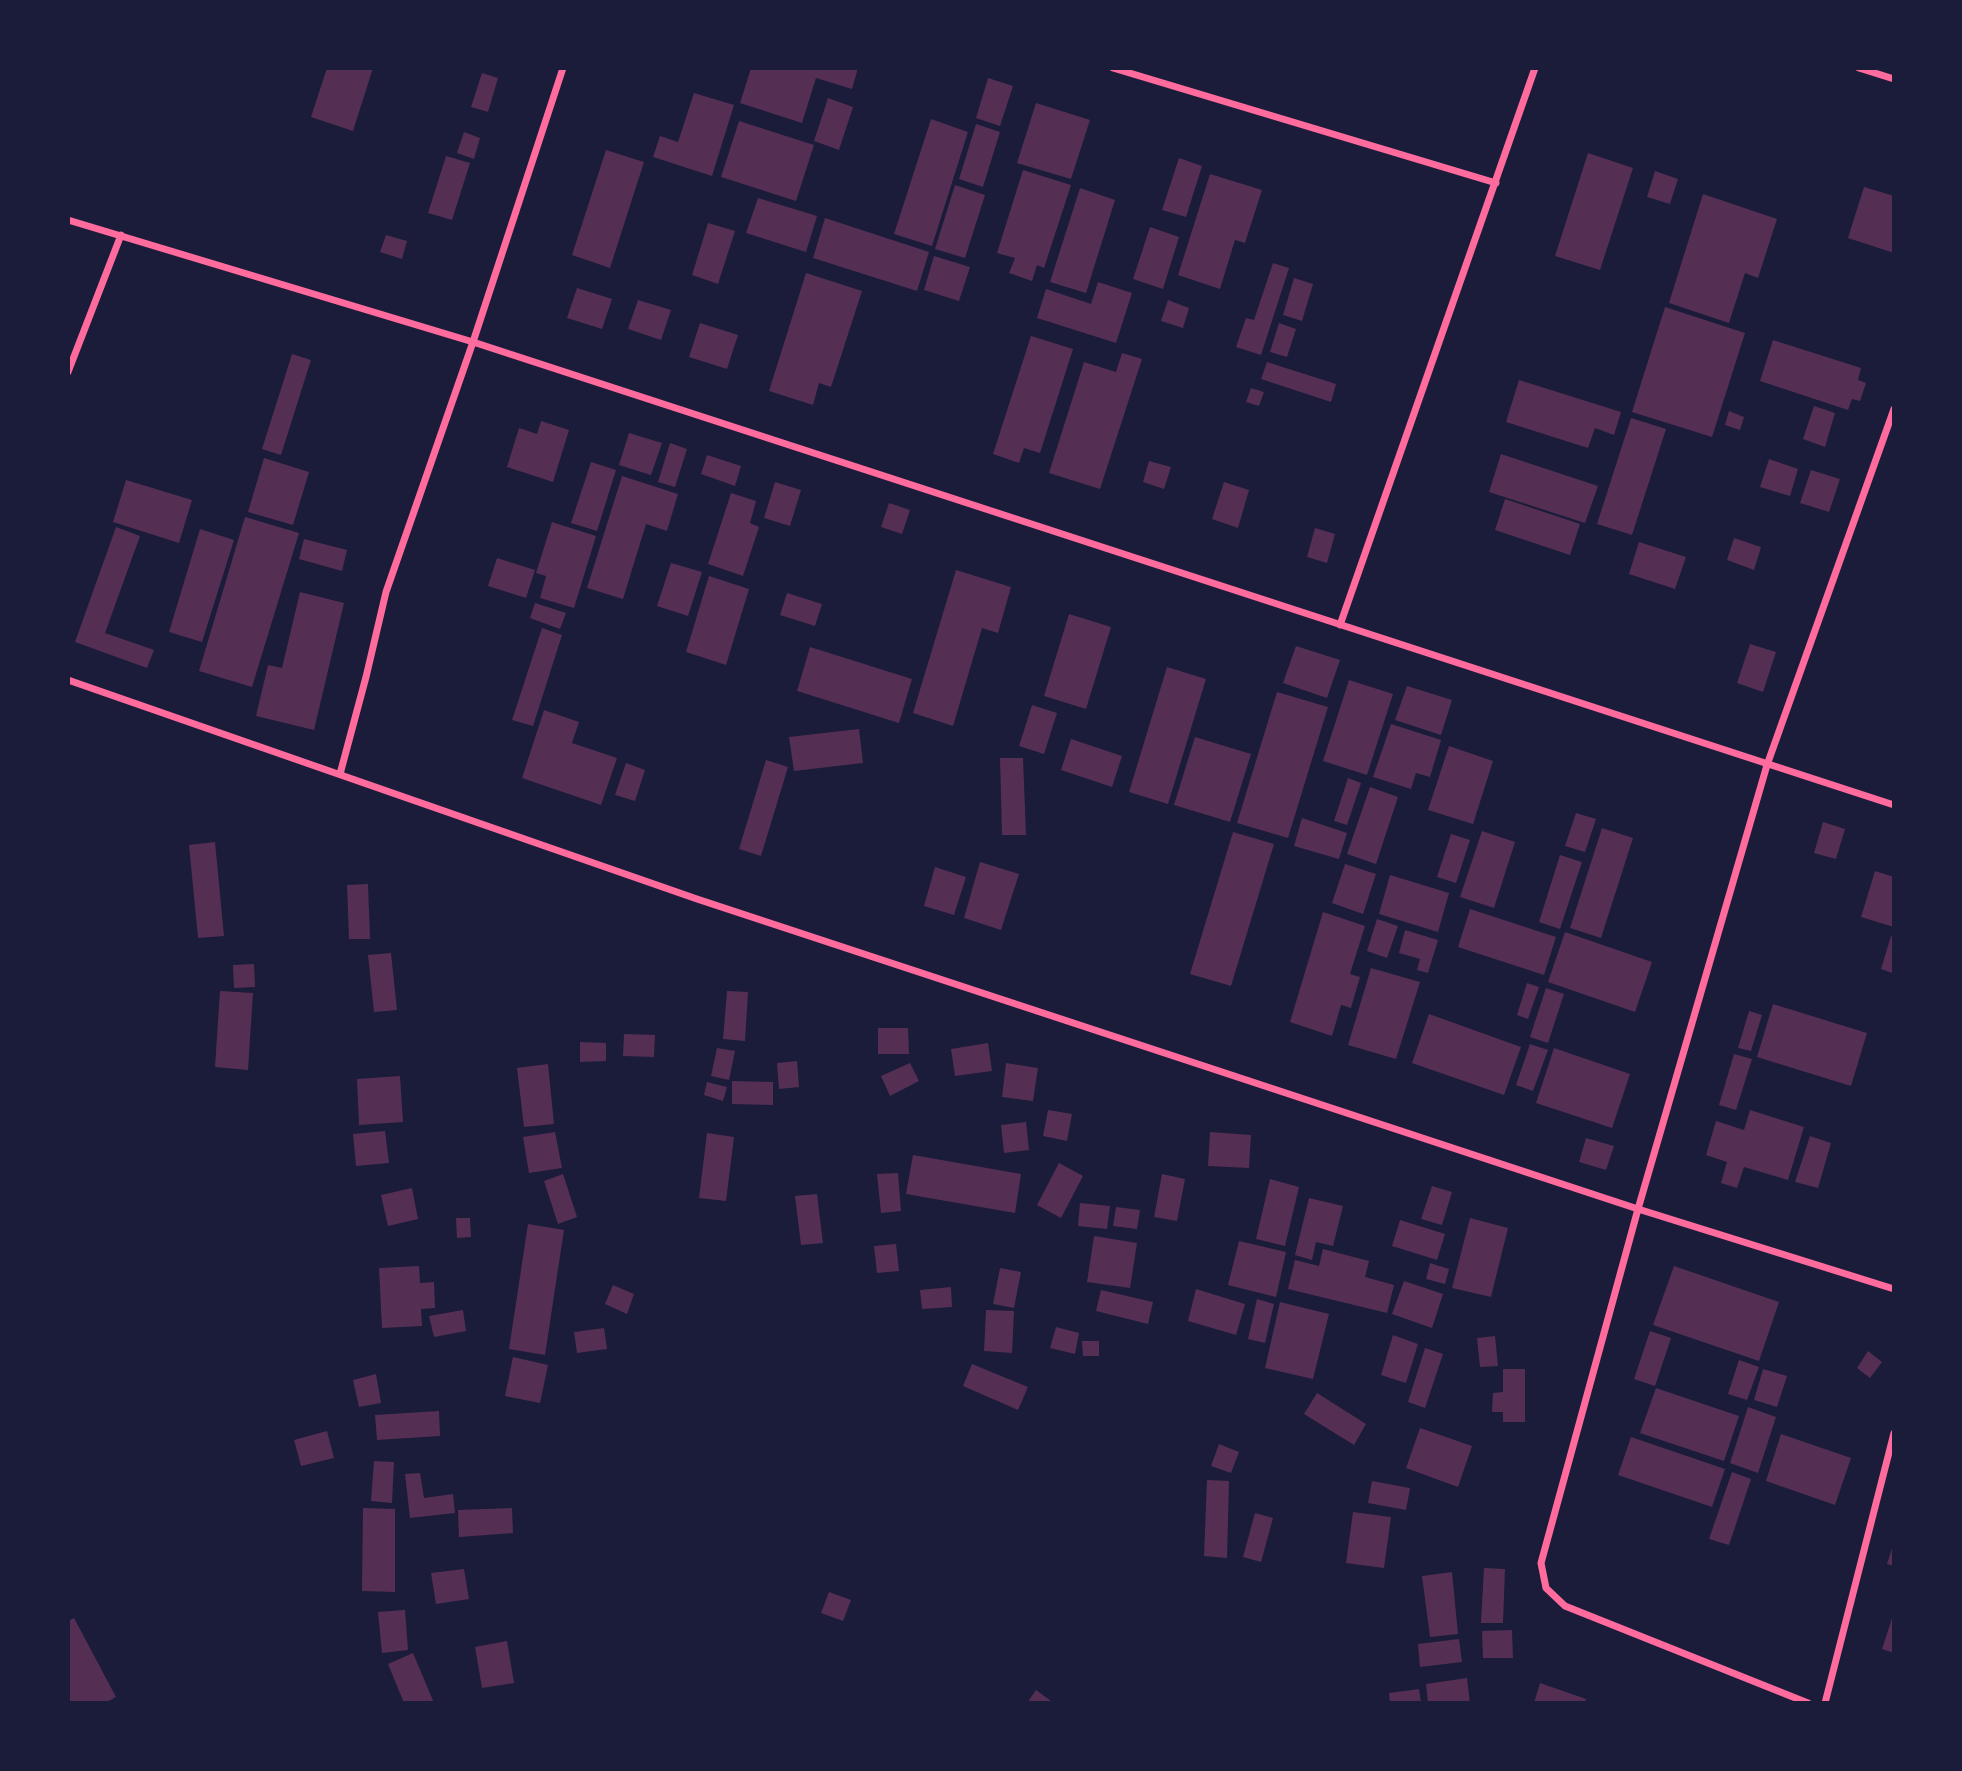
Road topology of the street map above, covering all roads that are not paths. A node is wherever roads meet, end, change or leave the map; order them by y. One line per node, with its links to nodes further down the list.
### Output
1 (563, 68): 9 (street)
2 (1113, 68): 6 (street)
3 (1535, 68): 6 (street)
4 (1859, 68): 5 (street)
5 (1894, 79)
6 (1496, 183): 12 (street)
7 (68, 220): 8 (street)
8 (121, 235): 9 (street); 10 (street)
9 (473, 342): 12 (street); 15 (street)
10 (68, 372)
11 (1894, 409): 14 (street)
12 (1340, 625): 14 (street)
13 (68, 680): 15 (street)
14 (1767, 765): 16 (street); 17 (street)
15 (340, 774): 17 (street)
16 (1894, 805)
17 (1638, 1209): 18 (street); 20 (street)
18 (1894, 1289)
19 (1894, 1433): 21 (street)
20 (1808, 1703)
21 (1825, 1703)

